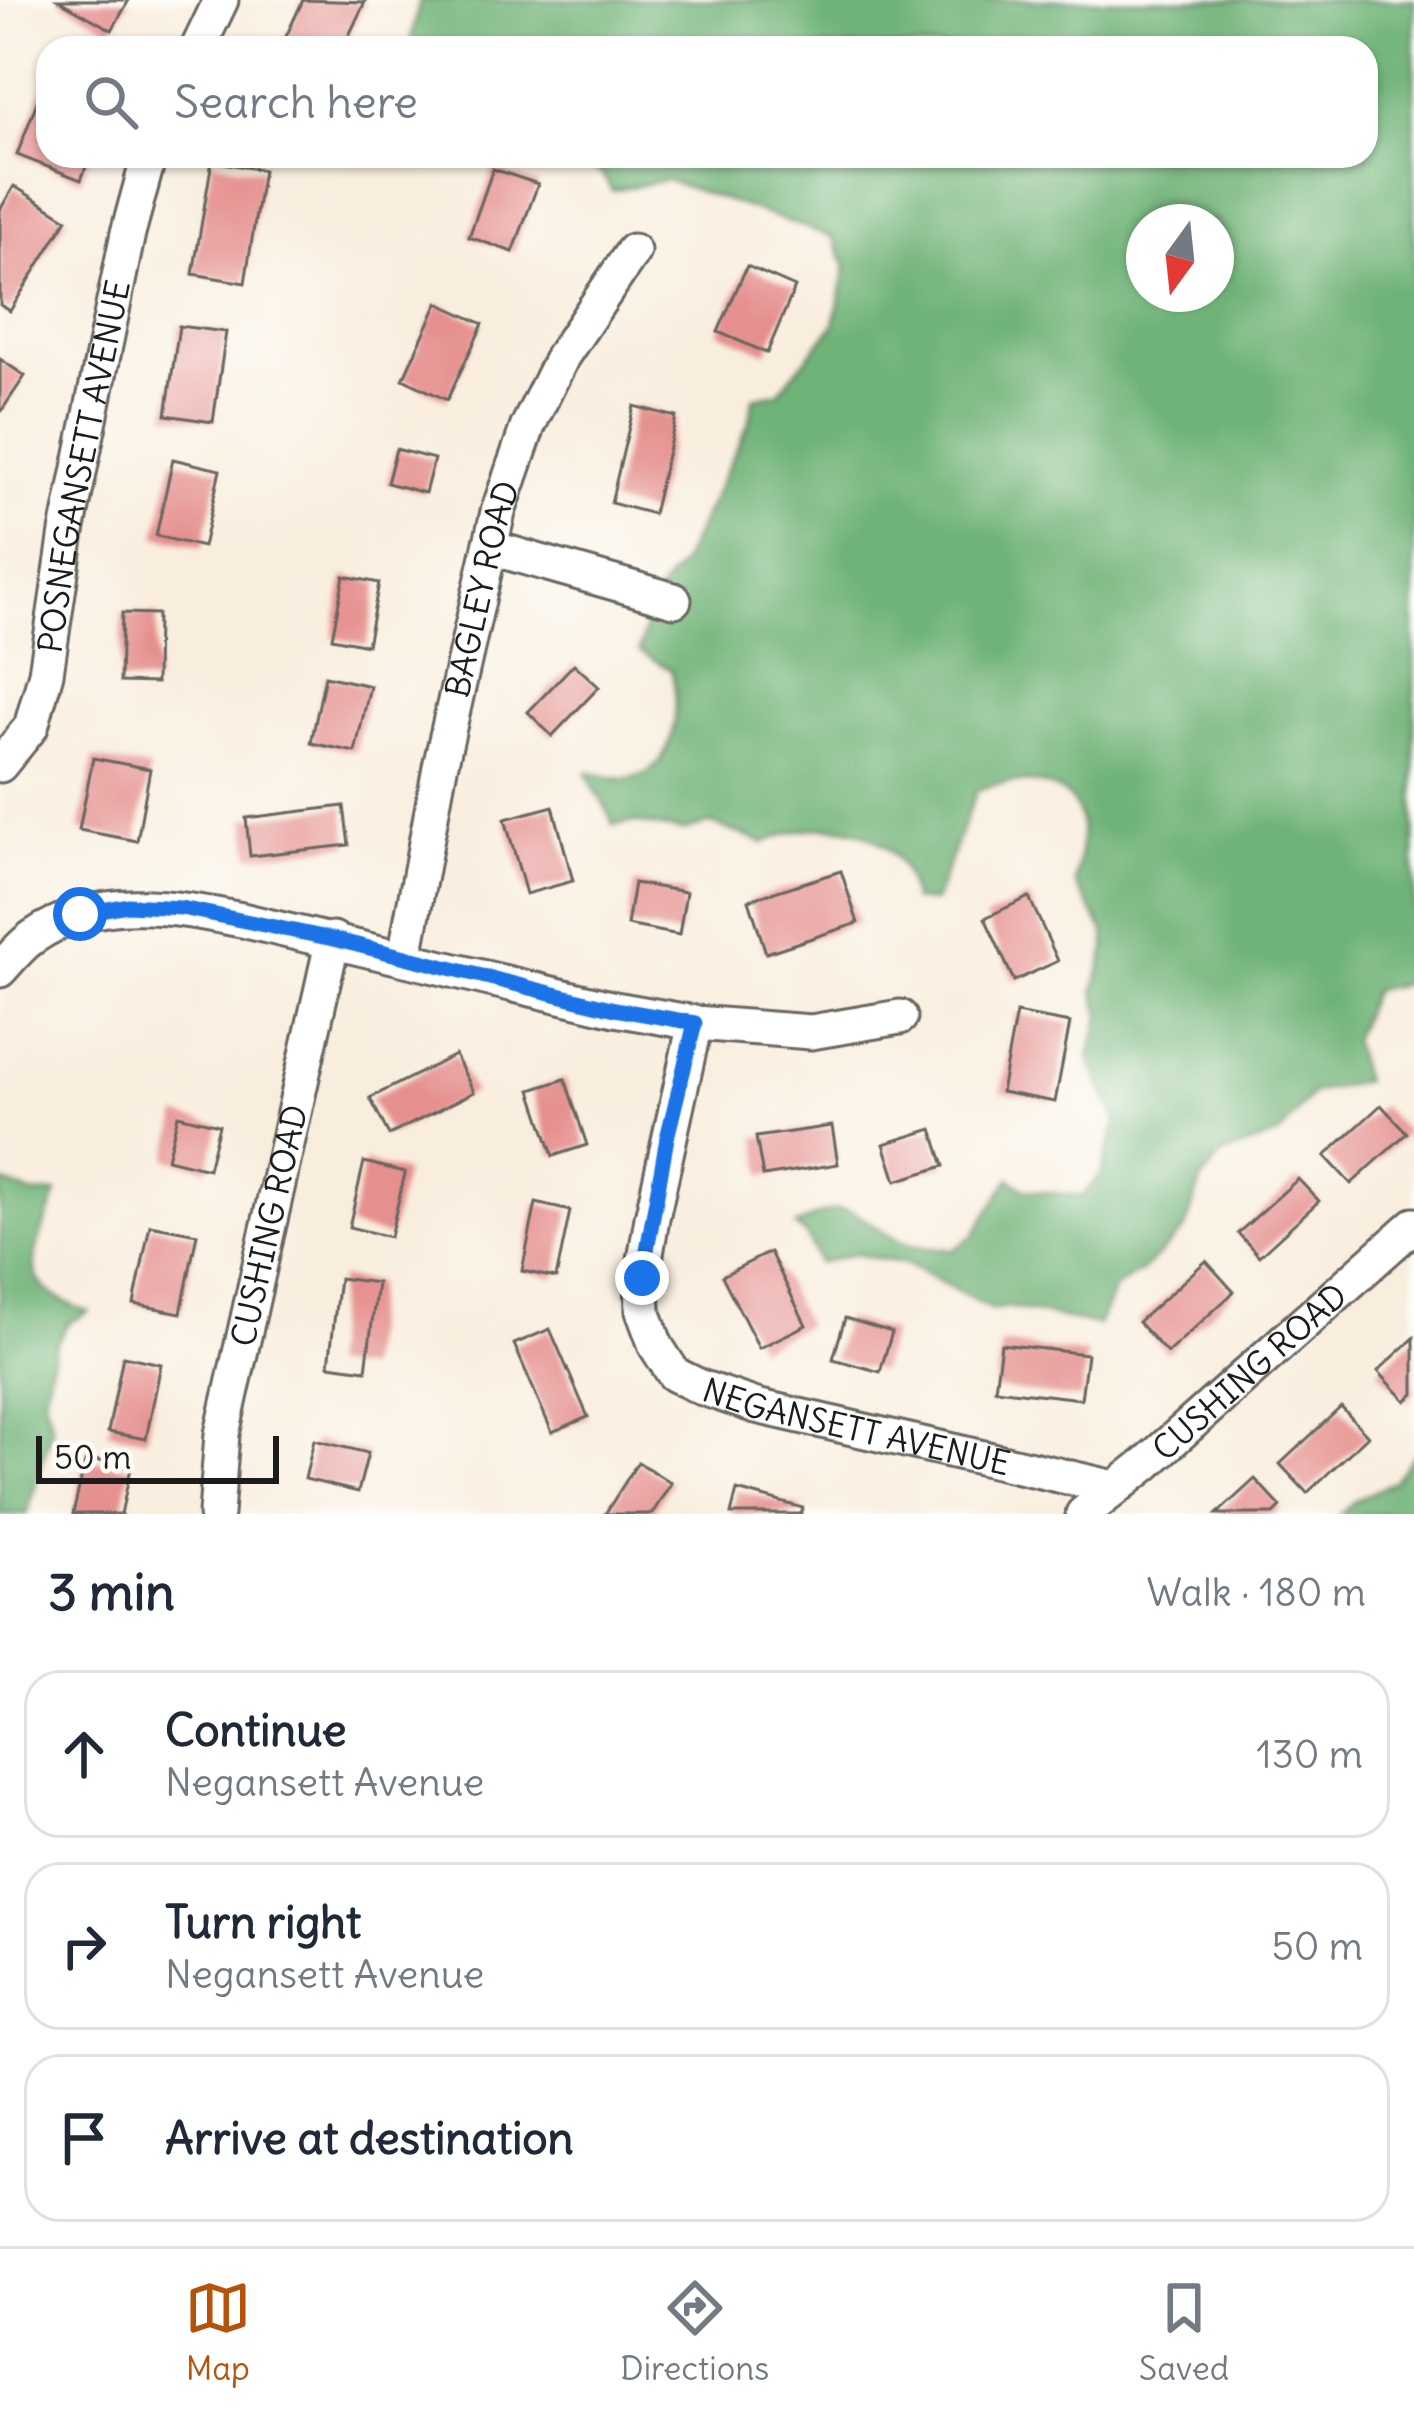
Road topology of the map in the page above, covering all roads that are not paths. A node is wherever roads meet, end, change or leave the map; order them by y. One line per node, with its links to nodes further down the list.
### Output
1 (221, 0): 2 (street)
2 (204, 36)
3 (146, 168): 7 (street, POSNEGANSETT AVENUE)
4 (633, 251): 5 (street, BAGLEY ROAD)
5 (492, 548): 6 (street); 9 (street, BAGLEY ROAD)
6 (674, 600)
7 (0, 765)
8 (333, 939): 9 (street); 10 (street); 15 (street, CUSHING ROAD)
9 (405, 956): 12 (street)
10 (0, 970)
11 (900, 1017): 12 (street)
12 (695, 1023): 14 (street, NEGANSETT AVENUE)
13 (1414, 1225): 14 (street, CUSHING ROAD)
14 (1115, 1488): 16 (street, CUSHING ROAD)
15 (216, 1514)
16 (1083, 1514)

